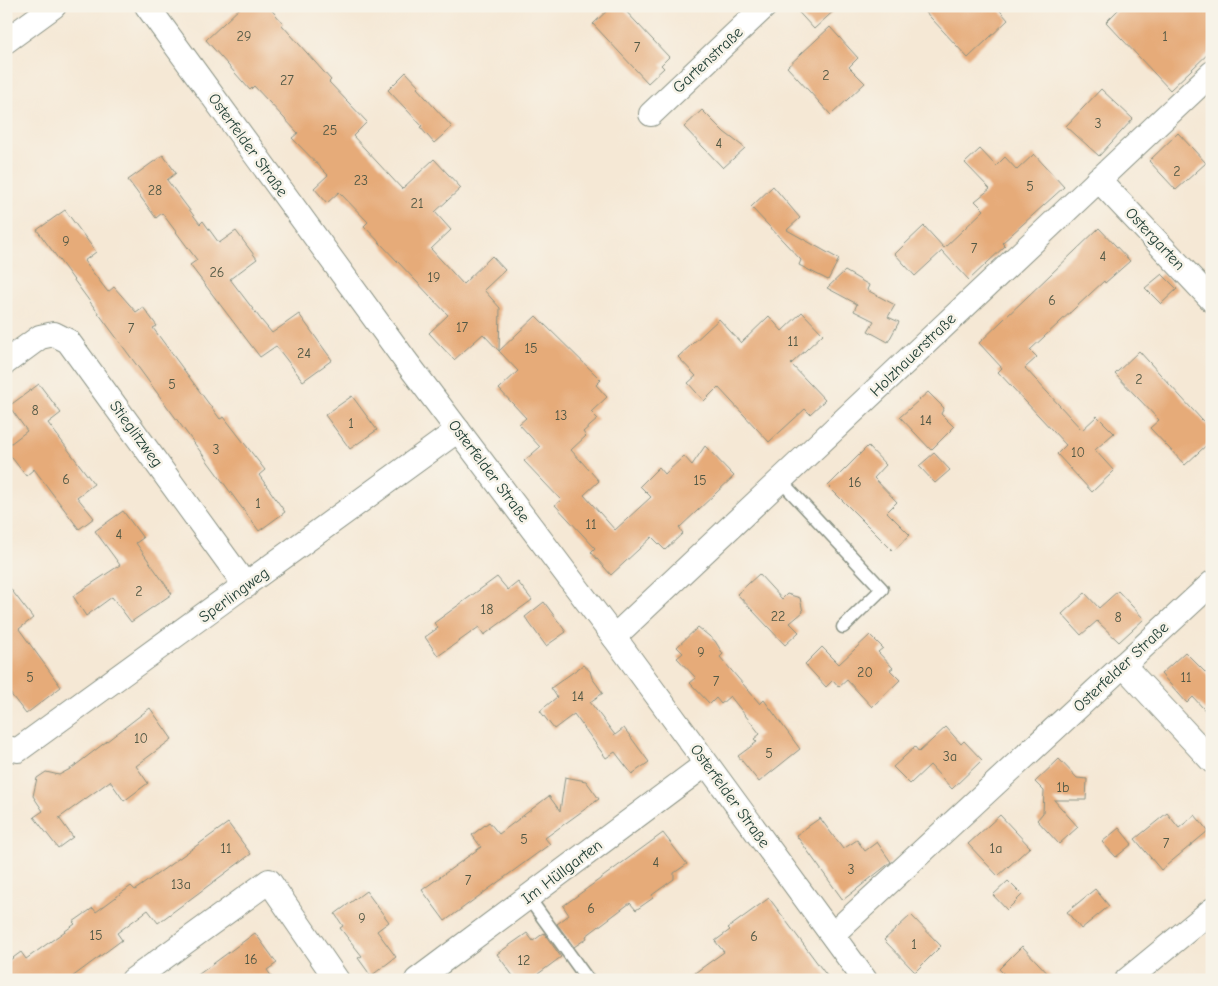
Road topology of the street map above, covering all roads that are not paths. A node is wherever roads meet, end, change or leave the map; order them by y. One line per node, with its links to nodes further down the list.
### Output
1 (54, 6): 4 (street)
2 (147, 6): 10 (street, Osterfelder Straße)
3 (765, 6): 6 (street, Gartenstraße)
4 (6, 42)
5 (1212, 73): 7 (street, Holzhauerstraße)
6 (651, 114)
7 (1098, 179): 8 (street, Ostergarten); 11 (street, Holzhauerstraße)
8 (1212, 300)
9 (6, 362): 13 (street, Stieglitzweg)
10 (458, 430): 13 (street, Sperlingweg); 15 (street, Osterfelder Straße)
11 (781, 481): 14 (lane); 15 (street, Holzhauerstraße)
12 (1212, 583): 16 (street, Osterfelder Straße)
13 (246, 586): 17 (street, Sperlingweg)
14 (842, 627)
15 (614, 637): 19 (street, Osterfelder Straße)
16 (1123, 664): 18 (street); 22 (street, Osterfelder Straße)
17 (6, 748)
18 (1212, 761)
19 (706, 764): 20 (street, Im Hüllgarten); 22 (street, Osterfelder Straße)
20 (528, 897): 25 (street, Im Hüllgarten); 26 (lane)
21 (1212, 910): 28 (street)
22 (833, 934): 27 (street, Osterfelder Straße)
23 (133, 980): 24 (street)
24 (338, 980)
25 (417, 980)
26 (588, 980)
27 (865, 980)
28 (1127, 980)

